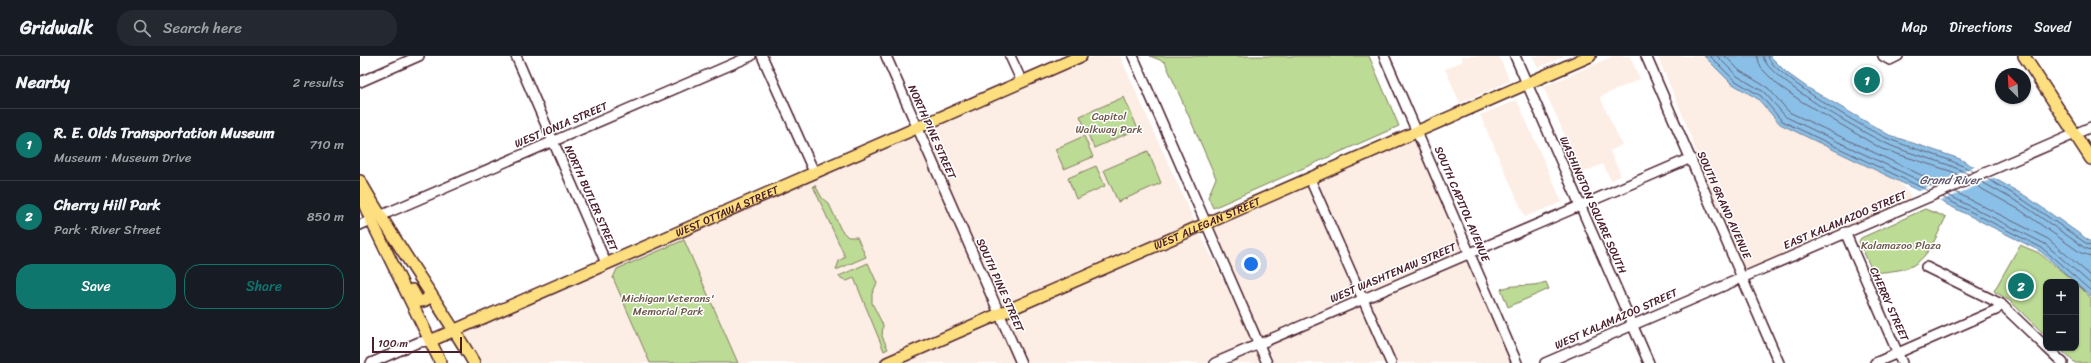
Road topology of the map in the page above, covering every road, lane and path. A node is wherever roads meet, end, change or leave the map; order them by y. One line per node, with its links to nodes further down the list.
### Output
1 (419, 56): 16 (street)
2 (516, 56): 23 (street, NORTH BUTLER STREET)
3 (751, 56): 23 (street, WEST IONIA STREET)
4 (762, 56): 26 (street)
5 (886, 56): 20 (street, NORTH PINE STREET)
6 (1010, 56): 17 (street)
7 (1081, 56): 17 (main road, WEST OTTAWA STREET)
8 (1133, 56): 33 (street)
9 (1384, 56): 21 (street, SOUTH CAPITOL AVENUE)
10 (1515, 56): 18 (street, WASHINGTON SQUARE SOUTH)
11 (1590, 56): 18 (main road, WEST ALLEGAN STREET)
12 (1646, 56): 24 (street, SOUTH GRAND AVENUE)
13 (1883, 56): 14 (street)
14 (1898, 56)
15 (2024, 56): 22 (main road)
16 (360, 82)
17 (1022, 82): 20 (main road, WEST OTTAWA STREET)
18 (1528, 84): 21 (main road, WEST ALLEGAN STREET); 30 (street, WASHINGTON SQUARE SOUTH)
19 (2091, 126): 22 (street, EAST KALAMAZOO STREET)
20 (917, 127): 26 (main road, WEST OTTAWA STREET); 31 (street, NORTH PINE STREET)
21 (1418, 132): 27 (main road, WEST ALLEGAN STREET); 36 (street, SOUTH CAPITOL AVENUE)
22 (2074, 134): 25 (main road); 35 (street, EAST KALAMAZOO STREET)
23 (553, 141): 32 (street, WEST IONIA STREET); 38 (street, NORTH BUTLER STREET)
24 (1691, 158): 30 (street, WEST WASHTENAW STREET); 40 (street, SOUTH GRAND AVENUE)
25 (2091, 159)
26 (814, 172): 38 (main road, WEST OTTAWA STREET)
27 (1310, 179): 33 (main road, WEST ALLEGAN STREET); 43 (street)
28 (360, 181): 32 (main road)
29 (360, 194): 32 (main road)
30 (1580, 205): 36 (street, WEST WASHTENAW STREET); 46 (street, WASHINGTON SQUARE SOUTH)
31 (956, 217): 45 (street, SOUTH PINE STREET)
32 (375, 218): 34 (street, WEST IONIA STREET); 37 (main road); 41 (main road)
33 (1206, 224): 45 (main road, WEST ALLEGAN STREET); 50 (street)
34 (360, 225)
35 (1845, 232): 40 (street, EAST KALAMAZOO STREET); 52 (street, CHERRY STREET)
36 (1470, 252): 43 (street, WEST WASHTENAW STREET); 61 (street, SOUTH CAPITOL AVENUE)
37 (388, 253): 41 (main road); 48 (main road)
38 (606, 263): 47 (main road, WEST OTTAWA STREET)
39 (1926, 267): 44 (street)
40 (1742, 277): 42 (street, EAST KALAMAZOO STREET); 64 (street, SOUTH GRAND AVENUE)
41 (430, 293): 47 (main road)
42 (1696, 297): 46 (street, WEST KALAMAZOO STREET)
43 (1363, 299): 50 (street, WEST WASHTENAW STREET); 60 (street)
44 (2001, 304): 49 (street); 52 (street)
45 (999, 314): 56 (main road, WEST ALLEGAN STREET); 57 (street, SOUTH PINE STREET)
46 (1632, 325): 62 (street, WEST KALAMAZOO STREET); 63 (street, WASHINGTON SQUARE SOUTH)
47 (455, 330): 48 (main road, WEST OTTAWA STREET); 55 (main road)
48 (430, 341): 53 (street, WEST OTTAWA STREET); 54 (main road)
49 (2043, 343)
50 (1259, 344): 58 (street, WEST WASHTENAW STREET); 59 (street)
51 (2051, 351): 67 (street)
52 (1898, 353): 65 (street); 66 (street, CHERRY STREET)
53 (371, 363)
54 (441, 363)
55 (474, 363)
56 (887, 363)
57 (1021, 363)
58 (1215, 363)
59 (1267, 363)
60 (1392, 363)
61 (1517, 363)
62 (1545, 363)
63 (1649, 363)
64 (1779, 363)
65 (1875, 363)
66 (1902, 363)
67 (2063, 363)

